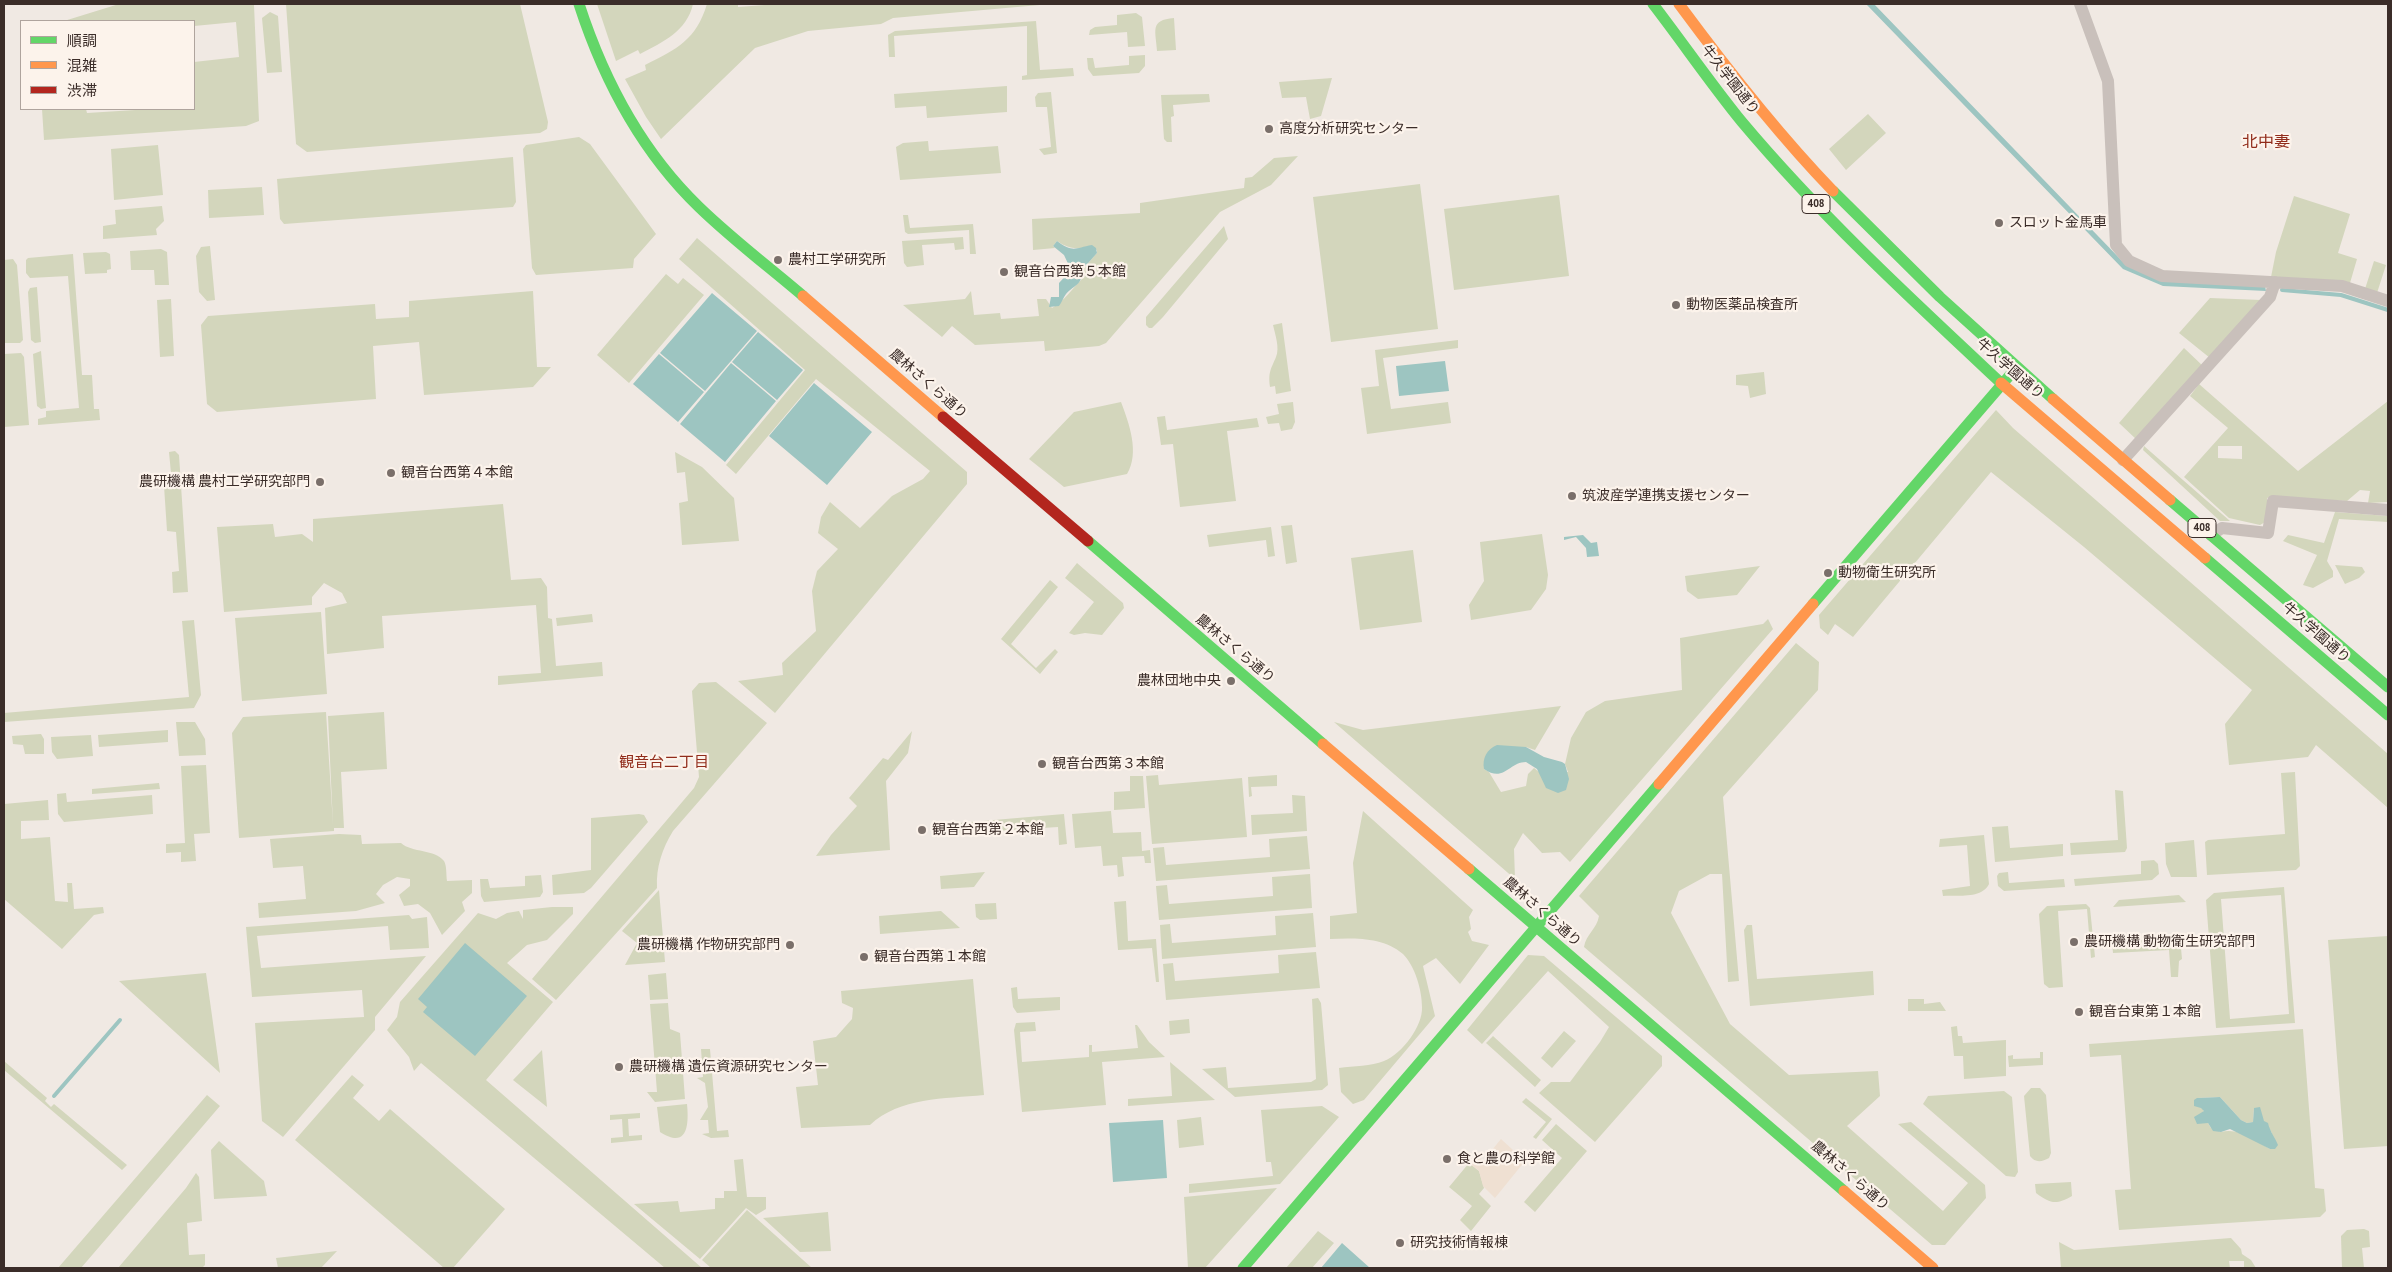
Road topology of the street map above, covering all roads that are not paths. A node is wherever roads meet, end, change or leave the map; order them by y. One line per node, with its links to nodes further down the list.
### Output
1 (579, 4): 14 (main road, 農林さくら通り)
2 (1653, 4): 8 (main road, 牛久学園通り / 408)
3 (1679, 4): 7 (main road, 牛久学園通り / 408)
4 (2080, 4): 5 (street)
5 (2274, 282): 6 (street); 9 (street)
6 (2388, 302)
7 (2016, 368): 8 (main road); 9 (main road, 牛久学園通り / 408)
8 (2002, 384): 13 (main road, 牛久学園通り / 408); 14 (main road)
9 (2123, 460): 11 (main road, 牛久学園通り / 408)
10 (2388, 510): 11 (street)
11 (2211, 535): 12 (main road, 牛久学園通り / 408)
12 (2386, 681)
13 (2388, 715)
14 (1536, 927): 15 (main road); 16 (main road, 農林さくら通り)
15 (1243, 1268)
16 (1933, 1268)

